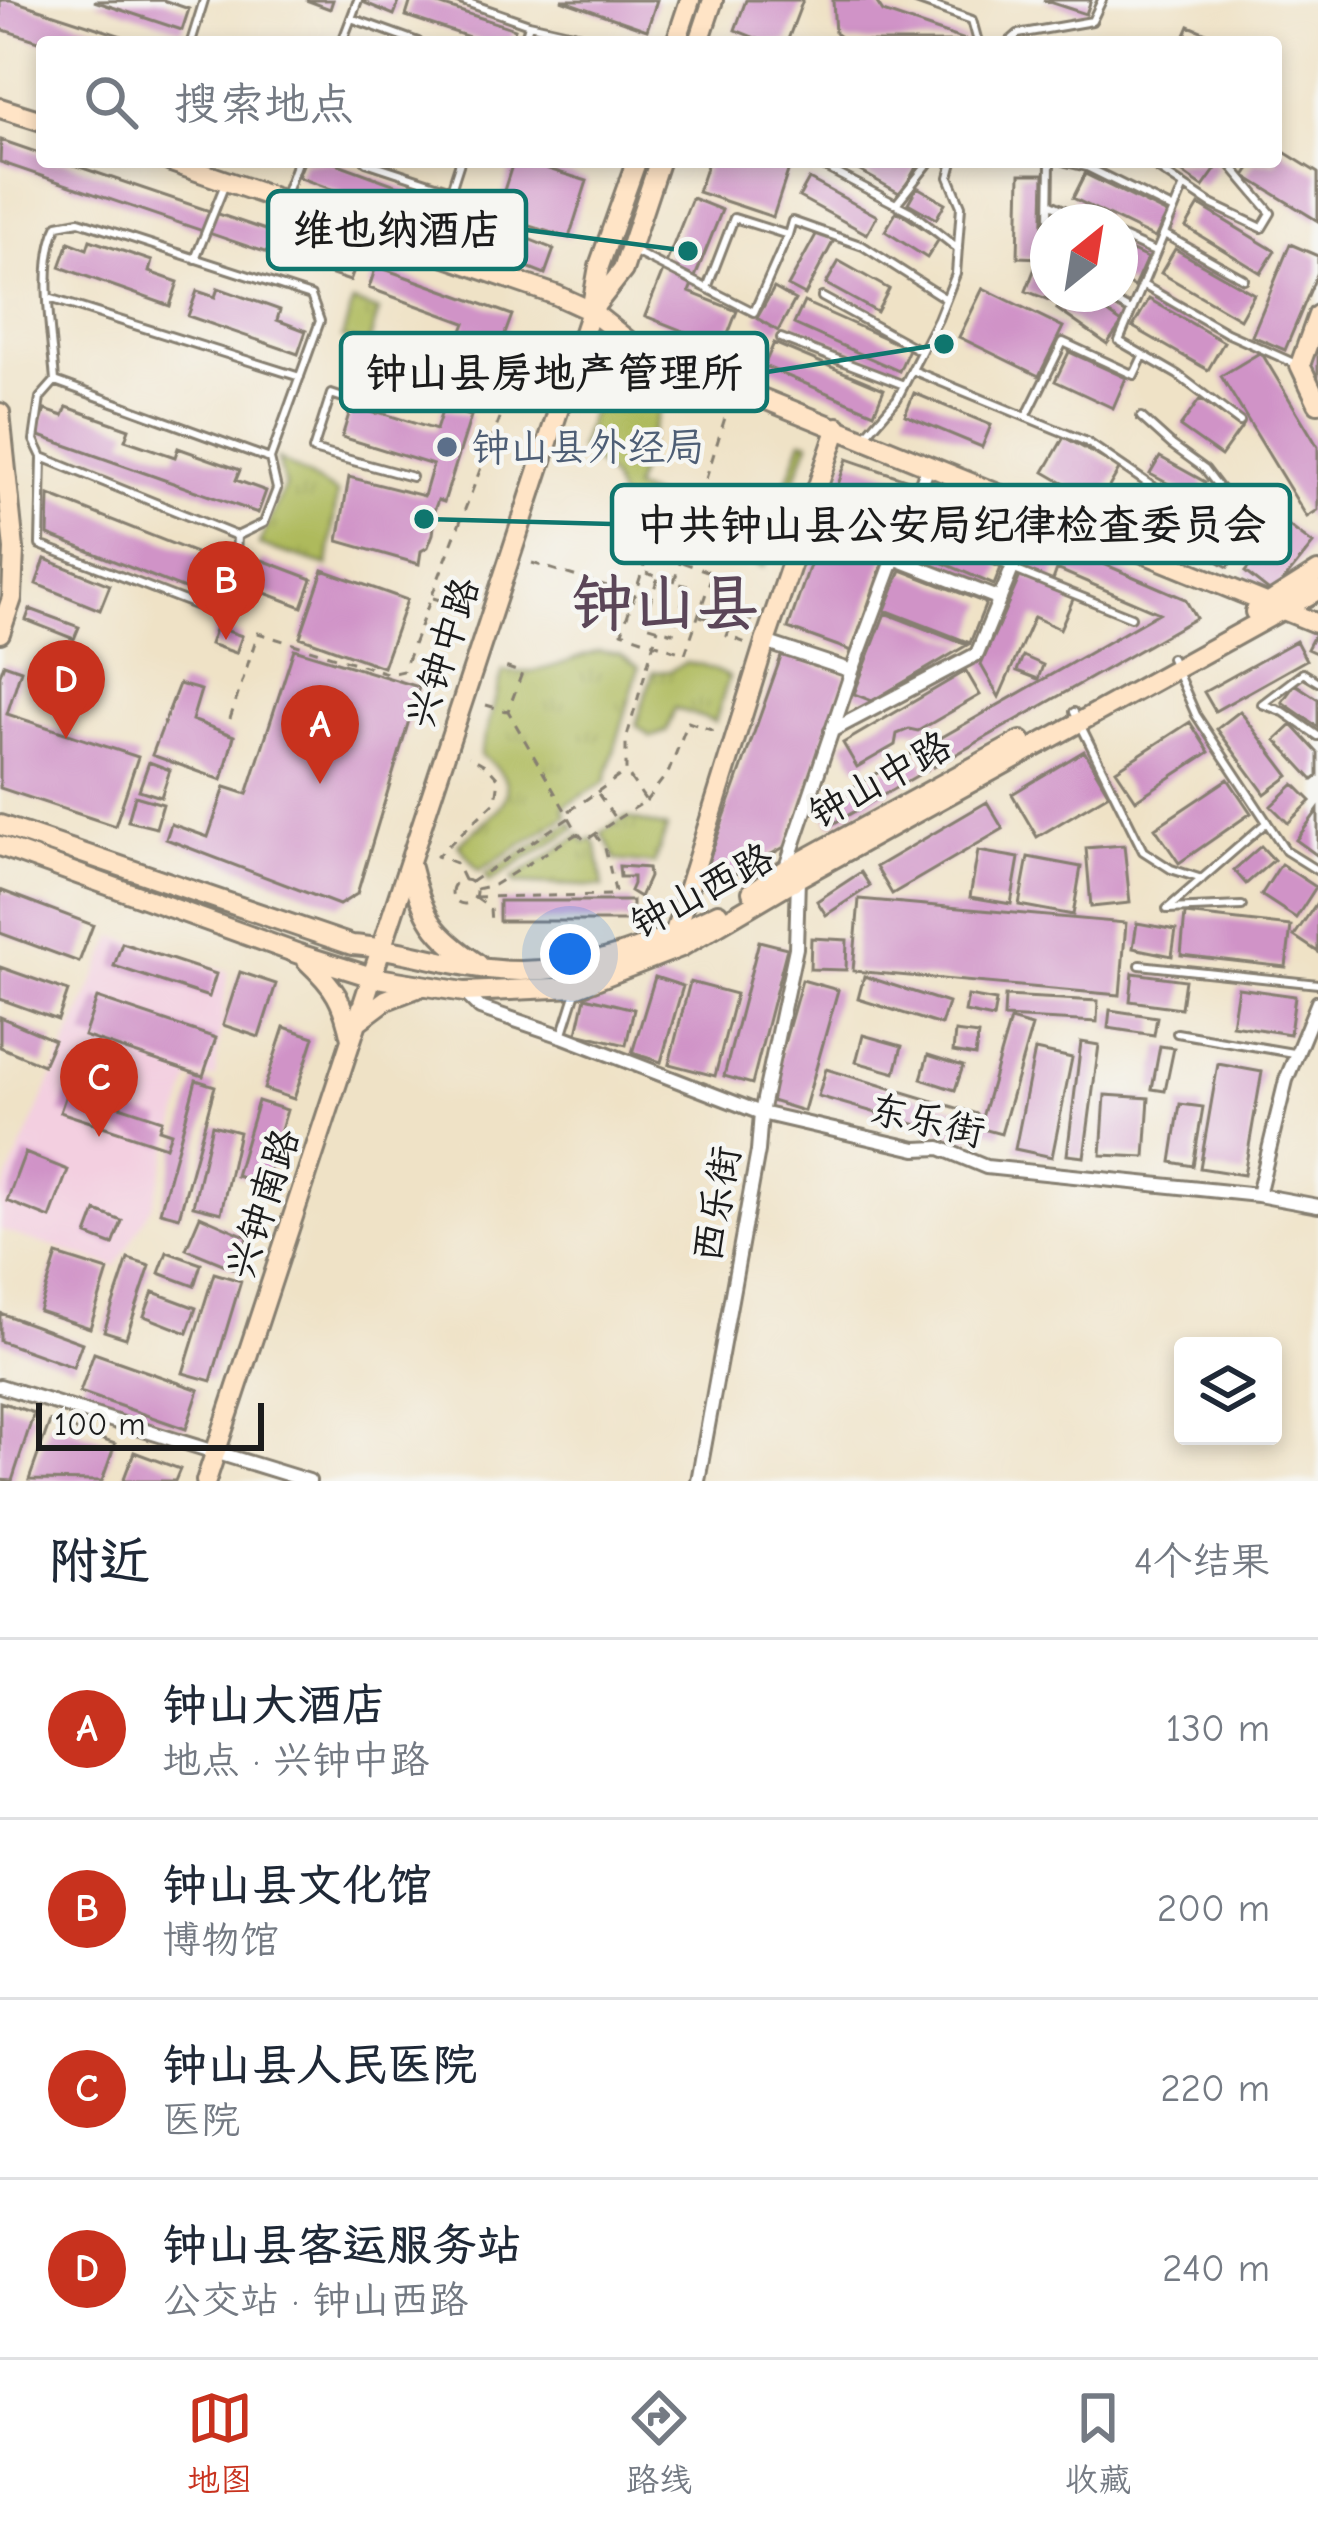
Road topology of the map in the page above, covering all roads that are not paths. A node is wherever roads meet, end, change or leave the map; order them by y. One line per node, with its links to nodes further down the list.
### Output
1 (204, 0): 10 (lane)
2 (358, 0): 8 (lane)
3 (460, 0): 9 (lane)
4 (690, 0): 15 (main road)
5 (713, 0): 16 (main road)
6 (916, 0): 17 (lane)
7 (1102, 0): 18 (lane)
8 (351, 18): 11 (lane); 12 (lane)
9 (529, 24): 13 (lane); 14 (lane)
10 (193, 36)
11 (344, 36)
12 (401, 36)
13 (526, 36)
14 (582, 36)
15 (678, 36)
16 (701, 36)
17 (976, 36)
18 (1016, 36)
19 (0, 108): 20 (main road)
20 (36, 119)
21 (188, 168): 34 (main road)
22 (295, 168): 36 (lane)
23 (384, 168): 24 (lane)
24 (458, 168)
25 (634, 168): 54 (main road, 兴钟中路)
26 (657, 168): 43 (main road, 兴钟中路)
27 (827, 168): 37 (lane)
28 (925, 168): 37 (lane)
29 (951, 168): 44 (lane)
30 (1050, 168): 38 (lane)
31 (1095, 168): 39 (lane)
32 (1157, 168): 35 (lane)
33 (1233, 168): 35 (lane)
34 (226, 181): 36 (main road); 46 (lane)
35 (1184, 186): 39 (lane)
36 (284, 200): 54 (main road)
37 (896, 204): 44 (lane)
38 (1051, 204)
39 (1174, 210): 40 (lane)
40 (1164, 234): 45 (lane); 47 (lane)
41 (788, 235): 49 (lane); 49 (lane); 53 (lane)
42 (1138, 244): 45 (lane)
43 (630, 249): 49 (lane); 54 (main road, 兴钟中路)
44 (958, 249): 53 (lane)
45 (1156, 253): 48 (lane)
46 (195, 259): 52 (lane); 62 (lane)
47 (1244, 279)
48 (1142, 285): 50 (lane); 60 (lane)
49 (707, 288)
50 (1138, 294)
51 (822, 297): 58 (lane)
52 (50, 298): 62 (lane); 63 (lane)
53 (946, 299): 58 (lane)
54 (591, 310): 66 (main road, 兴钟中路); 71 (main road)
55 (1131, 312): 59 (lane)
56 (1318, 315): 60 (main road)
57 (781, 338): 64 (lane)
58 (921, 351): 61 (lane)
59 (1144, 355): 68 (lane); 70 (lane)
60 (1300, 365): 65 (main road)
61 (912, 370): 64 (lane); 68 (lane)
62 (300, 377): 75 (lane)
63 (56, 381): 74 (lane); 75 (lane)
64 (904, 385): 72 (lane)
65 (1318, 403)
66 (556, 410): 77 (lane); 100 (main road, 兴钟中路)
67 (0, 413): 73 (main road)
68 (1026, 417): 69 (lane)
69 (1142, 417)
70 (1240, 422)
71 (838, 428): 72 (main road); 90 (main road)
72 (864, 438): 76 (main road)
73 (2, 448): 89 (main road)
74 (42, 457): 80 (lane); 80 (lane)
75 (270, 459): 80 (lane)
76 (929, 464): 78 (main road); 79 (street)
77 (412, 477)
78 (1037, 508): 82 (street); 86 (main road)
79 (908, 521): 81 (street); 82 (street)
80 (237, 536)
81 (894, 558): 85 (street); 92 (street)
82 (1013, 567): 85 (street); 87 (lane)
83 (1318, 572): 86 (main road)
84 (1318, 590): 86 (main road)
85 (1000, 599): 95 (street)
86 (1275, 608): 88 (main road); 91 (main road)
87 (1131, 617)
88 (1318, 624)
89 (0, 633)
90 (756, 643): 92 (street); 105 (main road)
91 (1173, 664): 94 (main road, 钟山西路); 97 (lane)
92 (852, 671): 95 (street)
93 (1318, 682): 96 (lane)
94 (1076, 718): 102 (main road, 钟山西路); 103 (lane)
95 (831, 731): 102 (street)
96 (1318, 736)
97 (1267, 822): 101 (lane); 103 (lane)
98 (0, 825): 106 (main road)
99 (0, 846): 107 (main road, 钟山西路)
100 (410, 864): 106 (main road, 兴钟中路); 110 (main road)
101 (1318, 872)
102 (791, 874): 105 (main road, 钟山中路); 122 (street)
103 (1202, 879): 104 (lane)
104 (1242, 906)
105 (678, 939): 108 (main road, 钟山中路); 114 (main road, 钟山西路)
106 (381, 947): 110 (main road, 钟山中路); 111 (main road, 兴钟南路)
107 (299, 954): 111 (main road, 钟山西路); 120 (main road)
108 (584, 965): 110 (main road, 钟山中路); 114 (lane)
109 (1140, 965): 112 (lane)
110 (487, 969)
111 (372, 977): 113 (main road, 钟山西路); 117 (main road, 兴钟南路)
112 (1318, 984)
113 (424, 985): 115 (main road, 钟山西路); 117 (main road)
114 (577, 987): 115 (main road, 钟山西路); 119 (lane)
115 (464, 992): 119 (street, 西乐街)
116 (1318, 1002): 121 (street)
117 (358, 1021): 120 (main road, 兴钟南路)
118 (1177, 1033): 121 (lane)
119 (562, 1036): 122 (street, 西乐街)
120 (351, 1042): 126 (main road, 兴钟南路)
121 (1297, 1054): 123 (street)
122 (761, 1113): 123 (street, 东乐街); 129 (street, 西乐街)
123 (1258, 1196): 124 (street, 东乐街)
124 (1318, 1206)
125 (0, 1386): 126 (street)
126 (215, 1453): 127 (main road, 兴钟南路); 128 (street)
127 (206, 1481)
128 (309, 1481)
129 (698, 1481)

